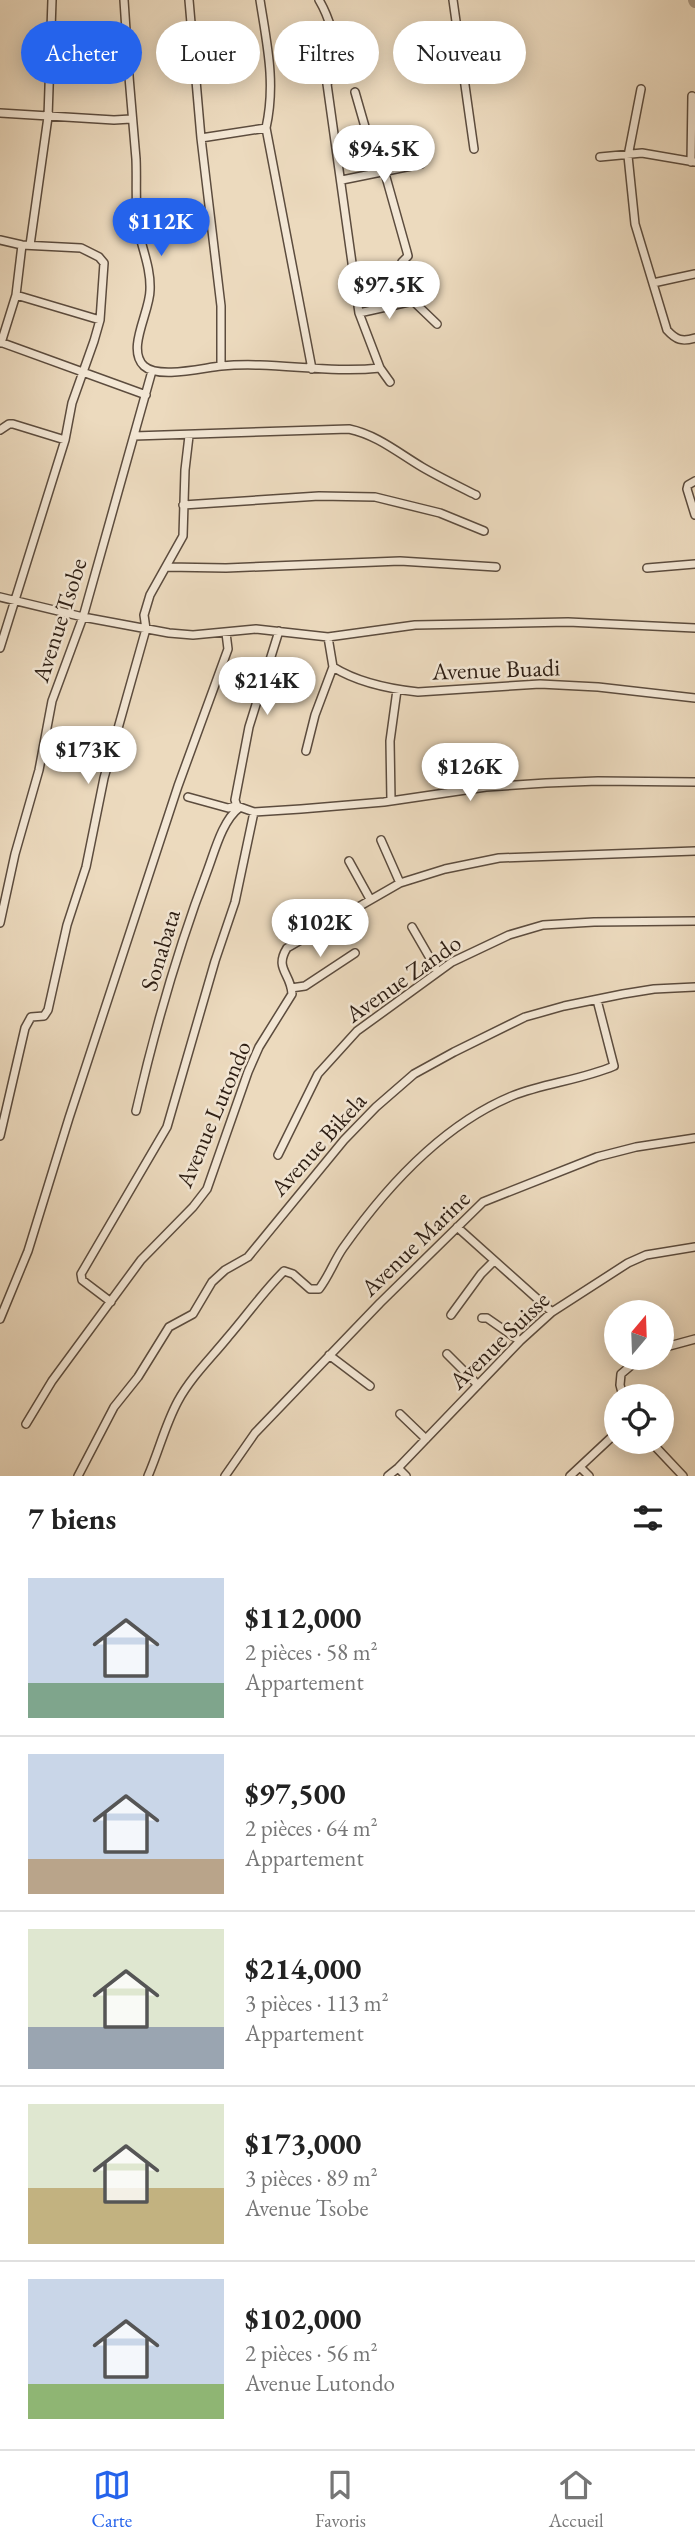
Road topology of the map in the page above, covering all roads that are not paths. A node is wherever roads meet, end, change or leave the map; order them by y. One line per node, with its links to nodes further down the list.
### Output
1 (52, 0): 11 (street)
2 (124, 0): 12 (street)
3 (189, 0): 14 (street)
4 (260, 0): 13 (street)
5 (318, 0): 21 (street)
6 (453, 0): 15 (street)
7 (641, 89): 16 (street)
8 (355, 92): 20 (street)
9 (692, 96): 18 (street)
10 (0, 113): 11 (street)
11 (48, 117): 12 (street); 23 (street)
12 (131, 119): 37 (street)
13 (266, 128): 14 (street); 35 (street)
14 (201, 138): 33 (street)
15 (474, 149)
16 (628, 156): 17 (street); 18 (street); 25 (street)
17 (600, 157)
18 (693, 162)
19 (421, 164): 20 (street)
20 (381, 171): 21 (street); 27 (street)
21 (342, 180): 28 (street)
22 (0, 240): 23 (street)
23 (26, 245): 26 (street); 29 (street)
24 (695, 274): 25 (street)
25 (653, 283): 31 (street)
26 (16, 295): 29 (street); 32 (street)
27 (413, 301): 28 (street); 30 (street)
28 (359, 313): 34 (street)
29 (100, 320): 36 (street)
30 (437, 324)
31 (695, 338)
32 (1, 343): 36 (street)
33 (222, 366): 35 (street); 37 (street)
34 (380, 368): 35 (street); 38 (street)
35 (312, 369)
36 (83, 372): 39 (street); 43 (street)
37 (152, 372): 39 (street, Avenue Tsobe)
38 (390, 382)
39 (146, 395): 41 (street, Avenue Tsobe)
40 (0, 430): 43 (street)
41 (134, 436): 42 (street); 55 (street, Avenue Tsobe)
42 (189, 436): 45 (street); 46 (street)
43 (65, 440): 54 (street)
44 (695, 481): 47 (street)
45 (477, 495)
46 (183, 505): 48 (street); 50 (street)
47 (695, 515)
48 (484, 531)
49 (695, 564): 52 (street)
50 (166, 567): 51 (street); 57 (street)
51 (496, 567)
52 (647, 568)
53 (0, 597): 54 (street)
54 (14, 600): 55 (street); 61 (street)
55 (83, 617): 57 (street); 77 (street, Avenue Tsobe)
56 (695, 628): 60 (street)
57 (146, 629): 59 (street); 85 (street)
58 (279, 631): 59 (street); 60 (street); 69 (street)
59 (226, 633): 95 (street)
60 (328, 637): 62 (street)
61 (0, 648)
62 (333, 667): 63 (street, Avenue Buadi); 65 (street)
63 (397, 690): 64 (street, Avenue Buadi); 68 (street)
64 (695, 698)
65 (306, 751)
66 (695, 782): 68 (street)
67 (188, 797): 69 (street)
68 (391, 800): 70 (street)
69 (238, 807): 70 (street); 84 (street, Sonabata)
70 (251, 811): 91 (street)
71 (382, 840): 74 (street)
72 (695, 851): 74 (street)
73 (349, 861): 75 (street)
74 (400, 883): 75 (street)
75 (370, 899): 82 (street)
76 (695, 921): 80 (street, Avenue Zando)
77 (0, 923)
78 (412, 927): 80 (street)
79 (355, 953): 82 (street)
80 (438, 972): 87 (street, Avenue Zando)
81 (695, 987): 83 (street, Avenue Bikela)
82 (291, 988): 91 (street, Avenue Lutondo)
83 (597, 1000): 110 (street, Avenue Bikela); 111 (street)
84 (136, 1111)
85 (0, 1136)
86 (695, 1138): 88 (street, Avenue Marine)
87 (278, 1155)
88 (457, 1227): 90 (street); 100 (street, Avenue Marine)
89 (695, 1247): 92 (street, Avenue Suisse)
90 (494, 1261): 92 (street); 93 (street)
91 (111, 1302): 104 (street, Avenue Lutondo)
92 (552, 1312): 97 (street, Avenue Suisse)
93 (451, 1314)
94 (482, 1318): 97 (street)
95 (0, 1319)
96 (695, 1339): 98 (street)
97 (520, 1341): 101 (street, Avenue Suisse)
98 (674, 1345)
99 (447, 1354): 101 (street)
100 (329, 1355): 102 (street); 112 (street, Avenue Marine)
101 (478, 1385): 105 (street, Avenue Suisse)
102 (370, 1386)
103 (400, 1414): 105 (street)
104 (26, 1424)
105 (426, 1439): 109 (street, Avenue Suisse)
106 (604, 1444): 108 (street)
107 (663, 1454): 117 (street)
108 (580, 1467): 115 (street); 116 (street)
109 (398, 1468): 113 (street, Avenue Suisse); 114 (street)
110 (78, 1476)
111 (148, 1476)
112 (225, 1476)
113 (388, 1476)
114 (406, 1476)
115 (570, 1476)
116 (589, 1476)
117 (683, 1476)

